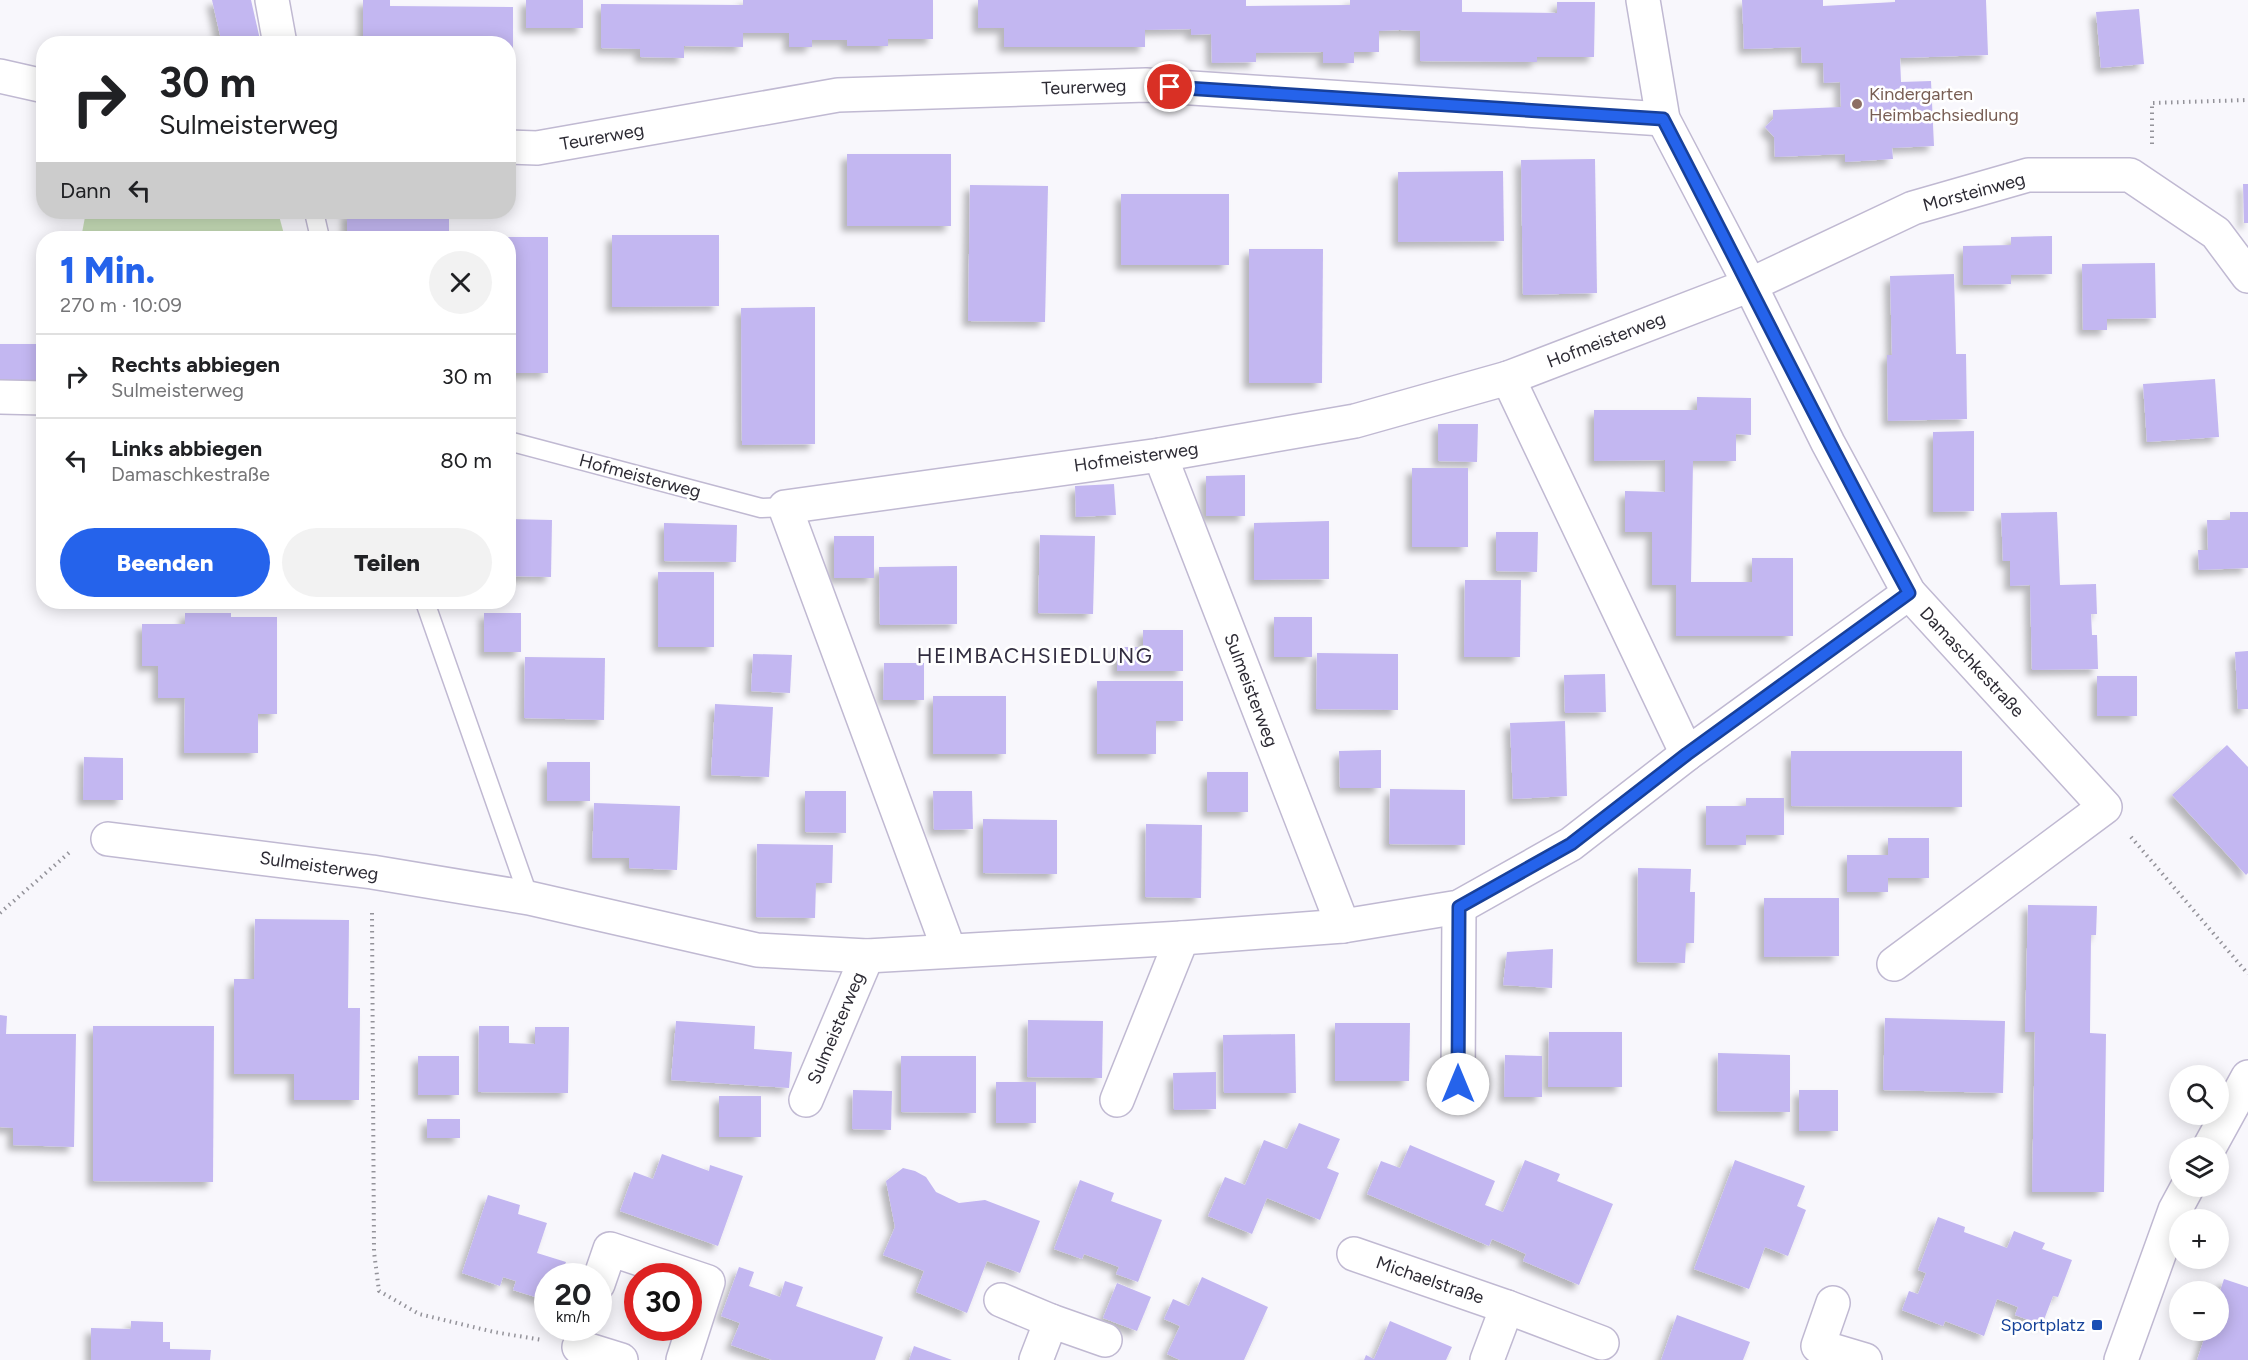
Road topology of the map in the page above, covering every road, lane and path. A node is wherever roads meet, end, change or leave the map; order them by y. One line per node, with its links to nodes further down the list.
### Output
1 (272, 0): 3 (street)
2 (1643, 0): 7 (street, Damaschkestraße)
3 (279, 36)
4 (0, 76): 5 (street)
5 (36, 84)
6 (2248, 100): 9 (path)
7 (1663, 119): 8 (street, Teurerweg); 11 (street, Damaschkestraße)
8 (516, 147)
9 (2152, 190): 10 (street, Morsteinweg); 11 (street, Morsteinweg)
10 (2248, 276)
11 (1750, 285): 12 (street, Hofmeisterweg); 18 (street, Damaschkestraße)
12 (1508, 378): 16 (street, Hofmeisterweg); 20 (street)
13 (0, 398): 14 (street)
14 (36, 398)
15 (516, 443): 17 (lane, Hofmeisterweg)
16 (1160, 455): 17 (street, Hofmeisterweg); 27 (street, Sulmeisterweg)
17 (785, 507): 29 (street)
18 (1909, 593): 20 (street, Sulmeisterweg); 21 (street, Damaschkestraße)
19 (427, 609): 24 (lane)
20 (1687, 754): 25 (street, Sulmeisterweg)
21 (2105, 807): 31 (street); 32 (path)
22 (108, 839): 23 (street, Sulmeisterweg); 26 (path)
23 (372, 872): 24 (street, Sulmeisterweg); 47 (path)
24 (529, 898): 30 (street, Sulmeisterweg)
25 (1459, 907): 27 (street, Sulmeisterweg); 34 (street)
26 (0, 914)
27 (1343, 926): 28 (street, Sulmeisterweg)
28 (1182, 938): 29 (street, Sulmeisterweg); 36 (street)
29 (949, 950): 30 (street, Sulmeisterweg)
30 (867, 956): 35 (street, Sulmeisterweg)
31 (1894, 964)
32 (2248, 974)
33 (2248, 1077): 37 (street)
34 (1458, 1084)
35 (806, 1100)
36 (1117, 1100)
37 (2215, 1137)
38 (2182, 1197): 54 (street)
39 (1354, 1254): 43 (street, Michaelstraße)
40 (605, 1263): 50 (street)
41 (1000, 1300): 44 (street)
42 (1833, 1303): 48 (street)
43 (1507, 1307): 46 (street, Michaelstraße); 52 (street, Michaelstraße)
44 (1051, 1321): 45 (street); 51 (street)
45 (1105, 1340)
46 (1602, 1343)
47 (579, 1345): 49 (street)
48 (1815, 1353): 53 (street)
49 (621, 1360)
50 (683, 1360)
51 (1036, 1360)
52 (1487, 1360)
53 (1864, 1360)
54 (2121, 1360)

